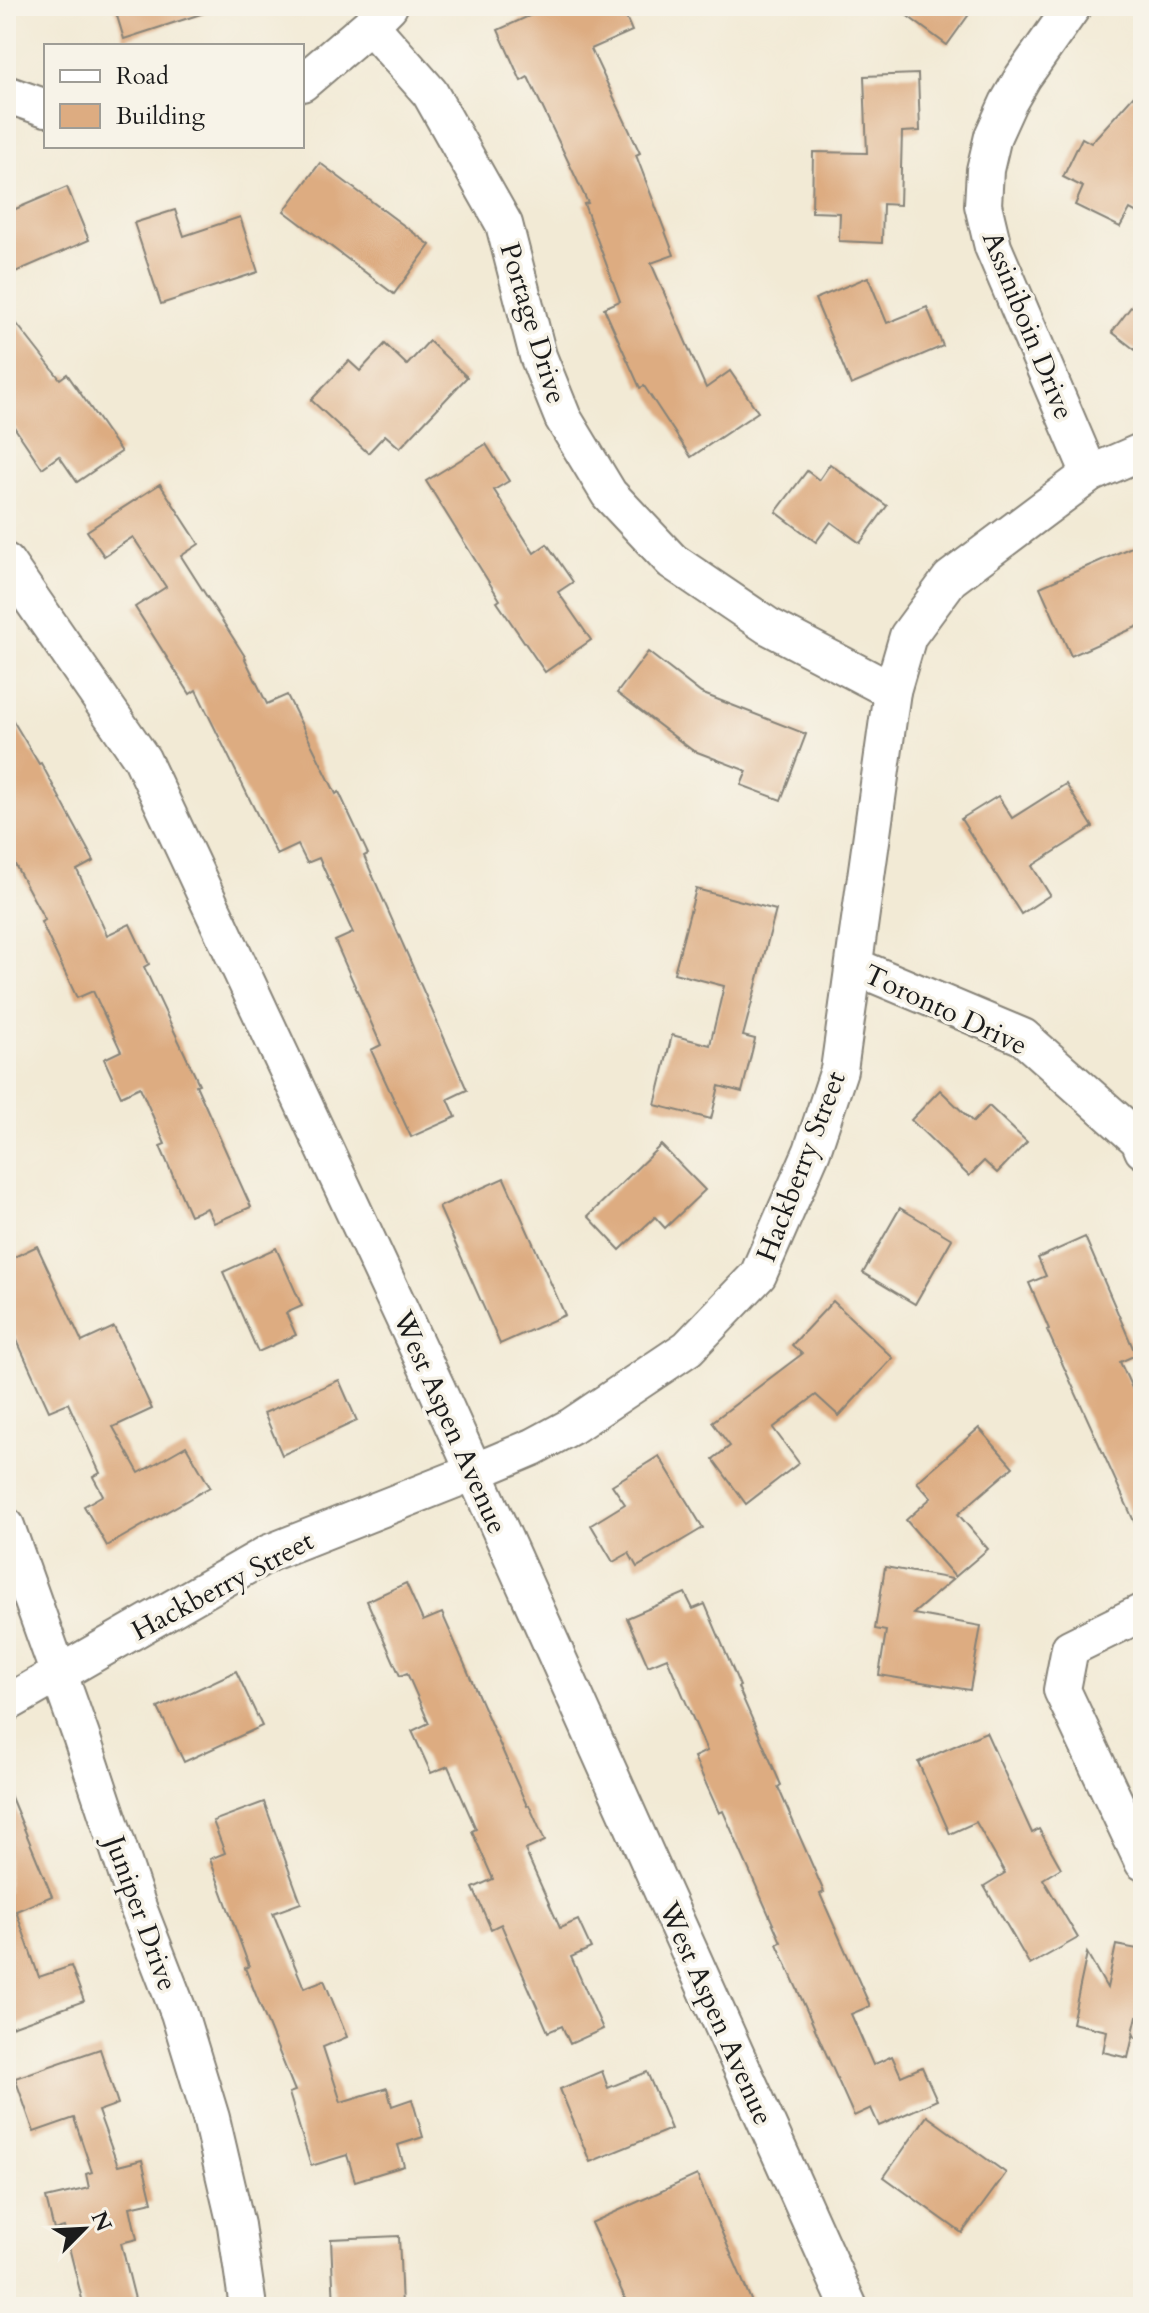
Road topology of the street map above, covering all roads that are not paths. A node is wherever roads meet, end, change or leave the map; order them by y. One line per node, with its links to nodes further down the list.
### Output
1 (1073, 6): 7 (street, Assiniboin Drive)
2 (379, 16): 3 (street); 9 (street, Portage Drive)
3 (304, 81)
4 (6, 94): 5 (street)
5 (44, 107)
6 (1143, 451): 7 (street, Hackberry Street)
7 (1090, 474): 9 (street, Hackberry Street)
8 (6, 562): 12 (street, West Aspen Avenue)
9 (892, 691): 10 (street, Hackberry Street)
10 (854, 966): 11 (street, Toronto Drive); 12 (street, Hackberry Street)
11 (1143, 1150)
12 (474, 1472): 15 (street, Hackberry Street); 19 (street, West Aspen Avenue)
13 (6, 1526): 15 (street, Juniper Drive)
14 (1143, 1612): 17 (street)
15 (59, 1673): 16 (street, Hackberry Street); 18 (street, Juniper Drive)
16 (6, 1704)
17 (1143, 1862)
18 (248, 2307)
19 (849, 2307)

